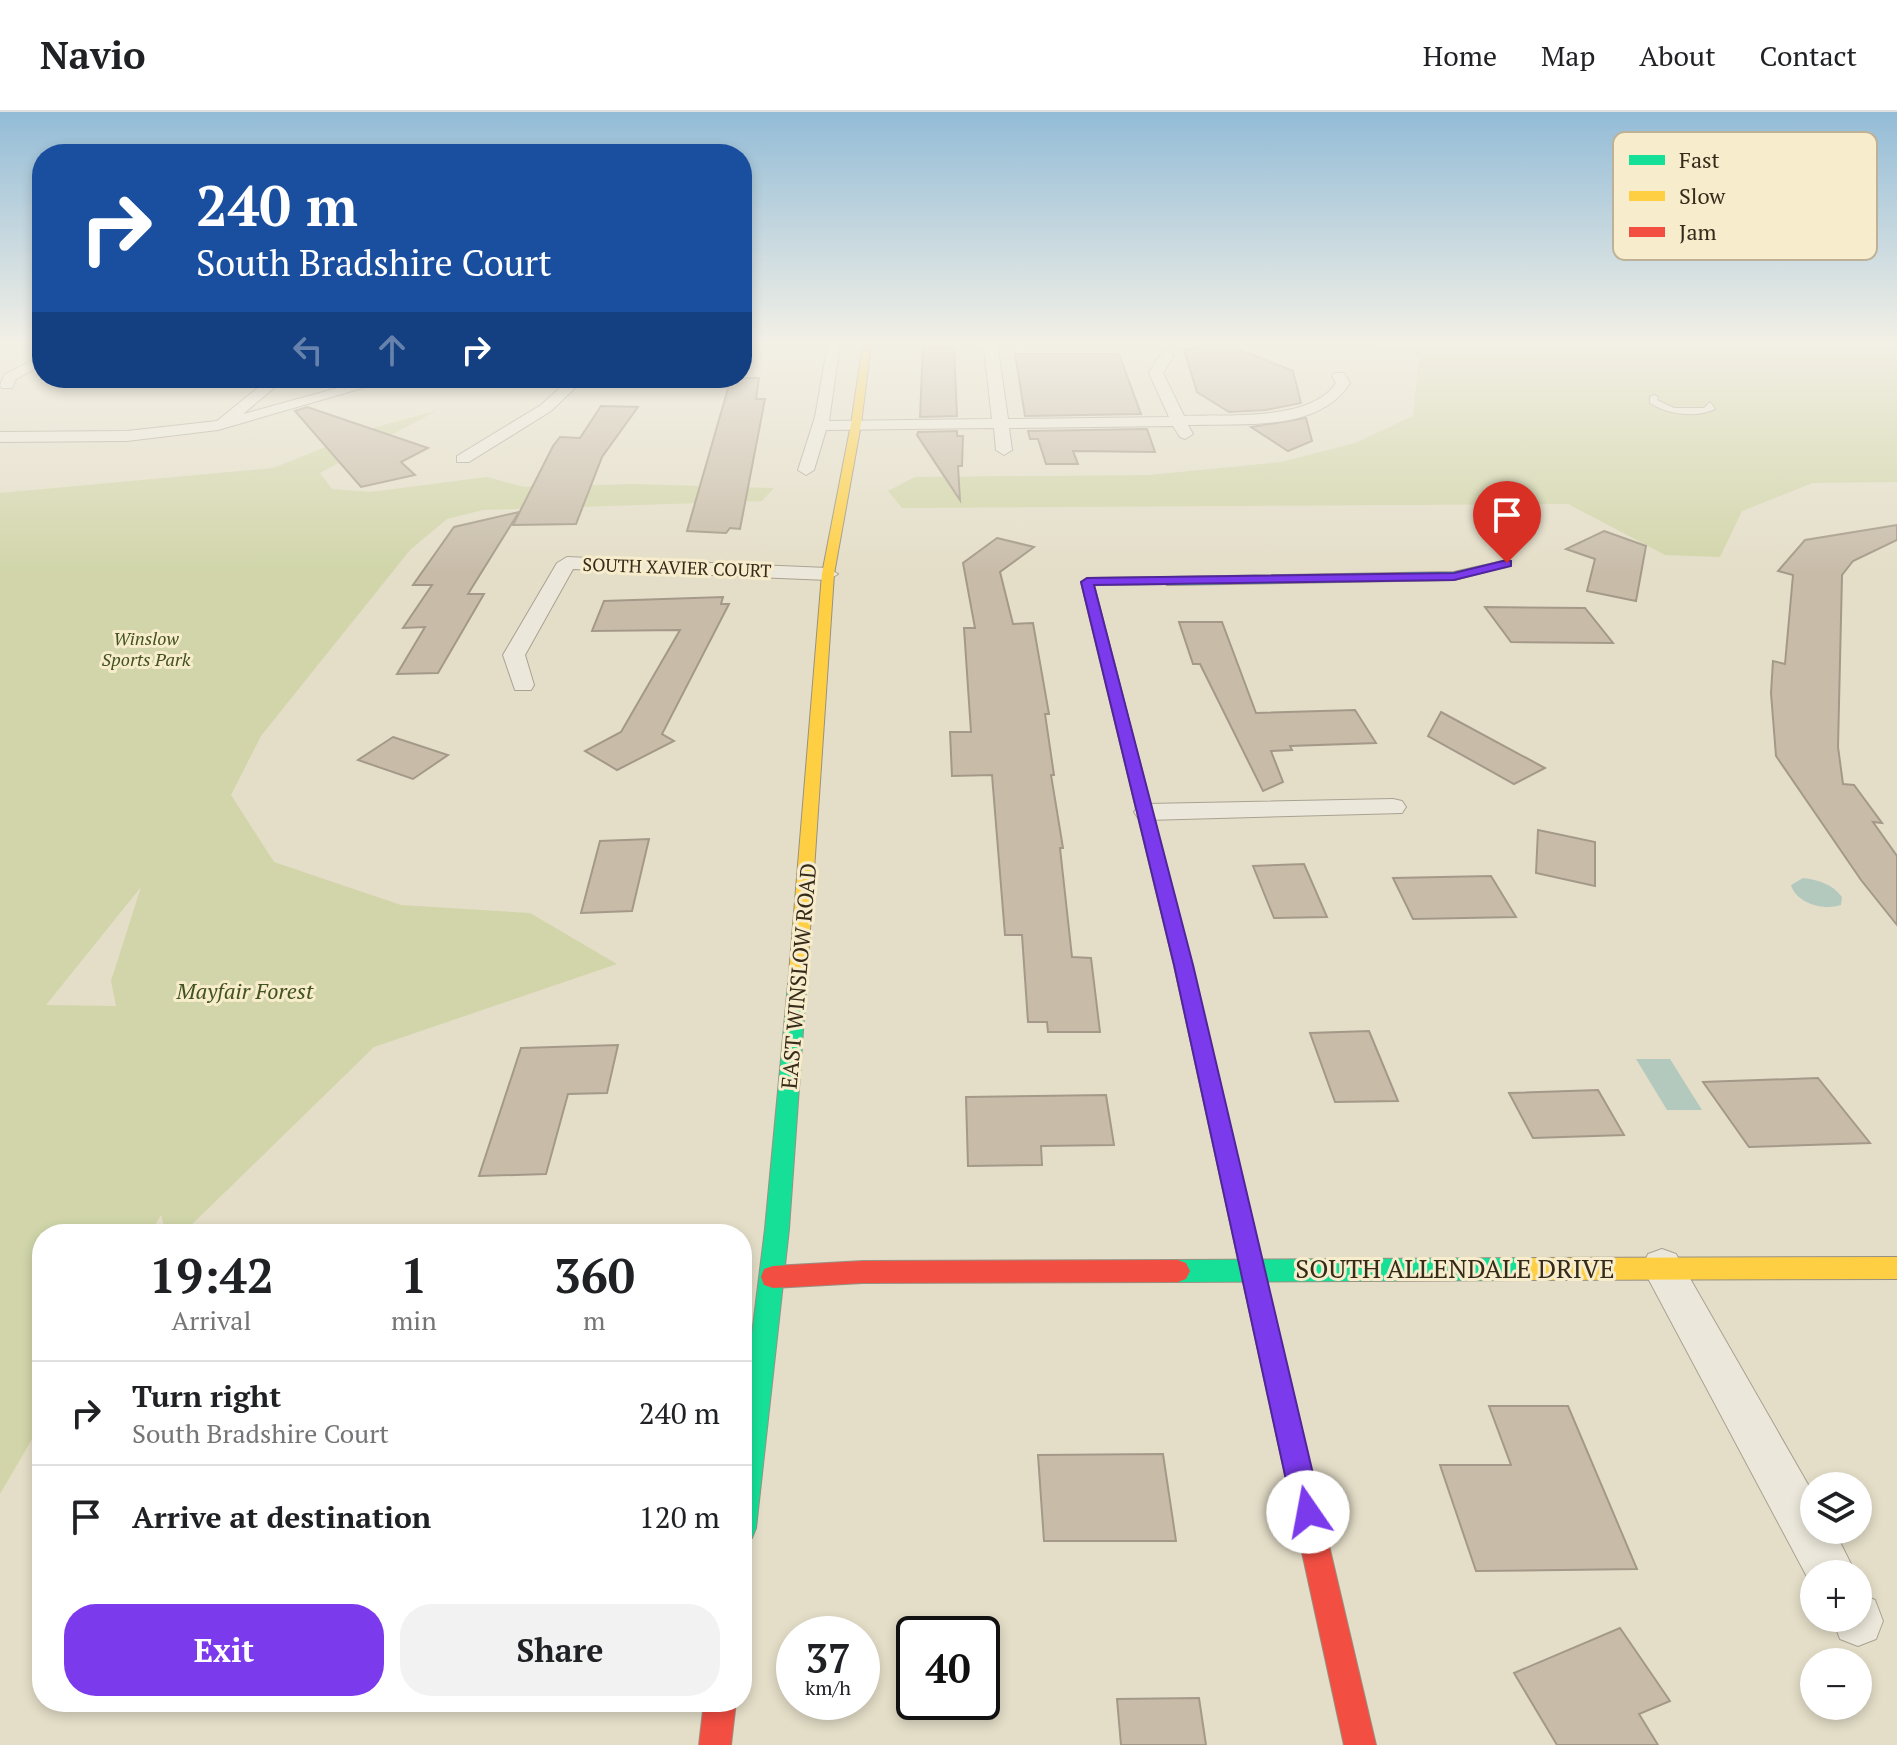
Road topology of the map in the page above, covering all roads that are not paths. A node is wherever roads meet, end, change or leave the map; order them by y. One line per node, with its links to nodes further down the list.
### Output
1 (224, 420): 10 (street)
2 (236, 420): 10 (street)
3 (526, 420): 15 (street)
4 (820, 420): 11 (street)
5 (857, 420): 9 (street, EAST WINSLOW ROAD)
6 (1193, 420): 8 (street)
7 (998, 421): 8 (street); 9 (street); 14 (street)
8 (1176, 421): 13 (street)
9 (856, 424): 11 (street); 18 (street, EAST WINSLOW ROAD)
10 (218, 425): 12 (street)
11 (819, 426): 16 (street)
12 (0, 437)
13 (1189, 439)
14 (1004, 450)
15 (463, 459)
16 (806, 470)
17 (1507, 563): 21 (street)
18 (828, 574): 19 (street, SOUTH XAVIER COURT); 25 (street, EAST WINSLOW ROAD)
19 (523, 685)
20 (1393, 807): 21 (street)
21 (1147, 812): 24 (street)
22 (1662, 1267): 23 (street, SOUTH ALLENDALE DRIVE); 24 (street, SOUTH ALLENDALE DRIVE); 27 (street)
23 (1897, 1268)
24 (1254, 1269): 25 (street, SOUTH ALLENDALE DRIVE); 30 (street)
25 (773, 1277): 26 (street, EAST WINSLOW ROAD)
26 (752, 1447)
27 (1824, 1560)
28 (719, 1712): 29 (street)
29 (715, 1745)
30 (1360, 1745)

